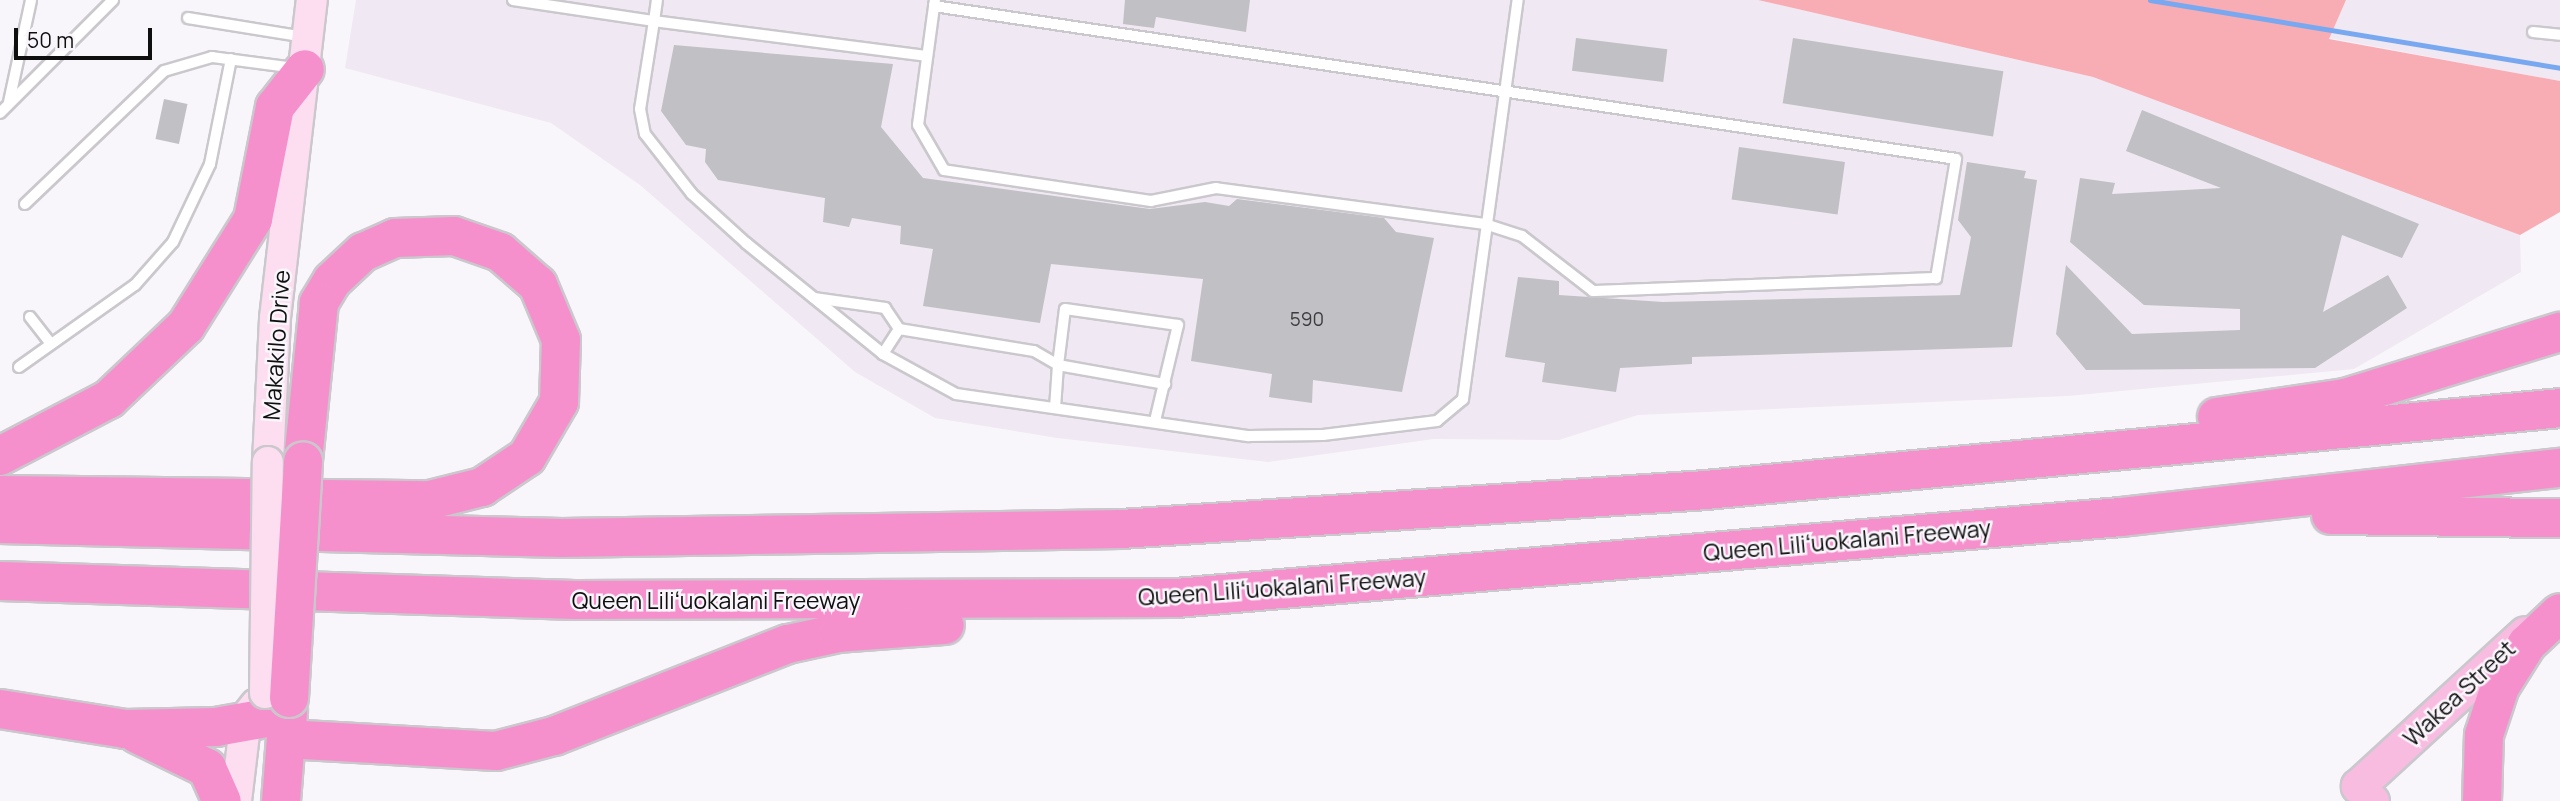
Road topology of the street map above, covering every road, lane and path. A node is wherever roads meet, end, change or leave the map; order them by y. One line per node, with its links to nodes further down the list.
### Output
1 (31, 0): 16 (lane)
2 (113, 0): 16 (lane)
3 (312, 0): 12 (main road, Makakilo Drive)
4 (513, 0): 9 (lane)
5 (657, 0): 9 (lane)
6 (1518, 0): 15 (lane)
7 (935, 3): 13 (lane); 15 (lane)
8 (188, 18): 12 (lane)
9 (654, 21): 13 (lane); 19 (lane)
10 (2533, 32): 11 (lane)
11 (2560, 36)
12 (306, 54): 14 (lane); 31 (highway); 32 (main road, Makakilo Drive)
13 (927, 56): 18 (lane)
14 (231, 59): 17 (lane); 23 (lane)
15 (1506, 92): 18 (lane); 18 (lane)
16 (4, 109)
17 (24, 204)
18 (1485, 224): 30 (lane)
19 (811, 298): 21 (lane); 24 (lane)
20 (30, 317): 23 (lane)
21 (899, 329): 24 (lane); 25 (lane)
22 (2560, 332): 37 (highway)
23 (51, 345): 26 (lane)
24 (883, 354): 28 (lane)
25 (1058, 365): 27 (lane); 27 (lane); 28 (lane)
26 (19, 367)
27 (1165, 384): 30 (lane)
28 (1055, 408): 30 (lane)
29 (2560, 408): 37 (highway)
30 (1155, 422)
31 (0, 457)
32 (285, 461): 36 (highway); 46 (highway, bridge)
33 (2560, 468): 35 (highway, Queen Liliʻuokalani Freeway)
34 (2560, 483): 35 (highway)
35 (2381, 485): 40 (highway, Queen Liliʻuokalani Freeway)
36 (0, 495)
37 (1508, 501): 39 (highway)
38 (2560, 518): 40 (highway)
39 (0, 524)
40 (1721, 551): 42 (highway, Queen Liliʻuokalani Freeway)
41 (0, 581): 42 (highway, Queen Liliʻuokalani Freeway)
42 (1176, 598): 46 (highway)
43 (2560, 601): 48 (main road, Wakea Street)
44 (2560, 613): 53 (highway)
45 (0, 709): 47 (highway)
46 (272, 713): 47 (highway); 50 (main road); 51 (main road); 52 (highway)
47 (125, 729): 49 (highway)
48 (2361, 794)
49 (222, 801)
50 (236, 801)
51 (269, 801)
52 (281, 801)
53 (2482, 801)

